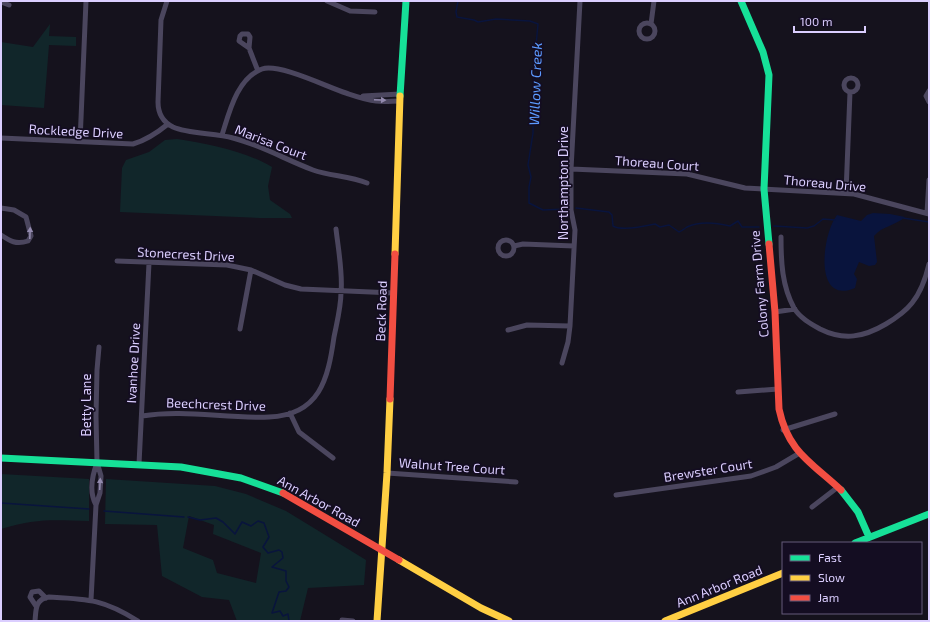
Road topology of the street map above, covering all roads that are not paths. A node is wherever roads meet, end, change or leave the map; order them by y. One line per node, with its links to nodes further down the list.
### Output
1 (86, 1): 21 (street)
2 (167, 1): 18 (street)
3 (327, 1): 10 (street)
4 (406, 1): 16 (main road, Beck Road)
5 (580, 1): 22 (street, Northampton Drive)
6 (654, 1): 11 (street)
7 (741, 1): 25 (main road, Colony Farm Drive)
8 (1, 2): 9 (street)
9 (9, 4)
10 (375, 12)
11 (651, 24)
12 (249, 48): 13 (street)
13 (258, 71): 16 (street); 19 (street)
14 (929, 91): 17 (street)
15 (850, 92): 26 (street)
16 (400, 97): 39 (main road, Beck Road)
17 (929, 102)
18 (168, 124): 19 (street, Marisa Court); 21 (street, Rockledge Drive)
19 (222, 135): 24 (street, Marisa Court)
20 (1, 138): 21 (street, Rockledge Drive)
21 (80, 142)
22 (571, 169): 25 (street, Thoreau Court); 33 (street, Northampton Drive)
23 (929, 180): 28 (street)
24 (366, 183)
25 (764, 189): 26 (street, Thoreau Drive); 41 (main road, Colony Farm Drive)
26 (846, 194): 28 (street, Thoreau Drive)
27 (1, 208): 30 (street, one-way to 27)
28 (928, 214)
29 (336, 229): 38 (street)
30 (1, 235)
31 (781, 237): 40 (street)
32 (514, 246): 33 (street)
33 (574, 246): 42 (street, Northampton Drive)
34 (117, 261): 35 (street, Stonecrest Drive)
35 (149, 263): 37 (street, Stonecrest Drive); 51 (street, Ivanhoe Drive)
36 (929, 264): 40 (street)
37 (251, 270): 38 (street, Stonecrest Drive); 43 (street)
38 (342, 292): 39 (street, Stonecrest Drive); 49 (street)
39 (394, 293): 58 (main road, Beck Road)
40 (795, 309): 41 (street)
41 (774, 312): 47 (main road, Colony Farm Drive)
42 (570, 326): 44 (street); 46 (street, Northampton Drive)
43 (240, 329)
44 (508, 330)
45 (99, 347): 56 (street, Betty Lane)
46 (562, 363)
47 (778, 390): 48 (street); 52 (main road, Colony Farm Drive)
48 (738, 392)
49 (290, 413): 51 (street, Beechcrest Drive); 55 (street)
50 (836, 414): 52 (street)
51 (142, 416): 57 (street, Ivanhoe Drive)
52 (783, 430): 53 (main road, Colony Farm Drive)
53 (798, 454): 60 (main road, Colony Farm Drive); 61 (street, Brewster Court)
54 (1, 458): 56 (main road, Ann Arbor Road)
55 (333, 458)
56 (97, 462): 57 (main road, Ann Arbor Road); 62 (street, one-way to 56); 62 (street)
57 (139, 464): 67 (main road, Ann Arbor Road)
58 (387, 473): 59 (street, Walnut Tree Court); 67 (main road, Beck Road)
59 (516, 482)
60 (838, 487): 63 (street); 65 (main road, Colony Farm Drive)
61 (616, 495)
62 (96, 505): 70 (street)
63 (812, 507)
64 (929, 514): 65 (main road)
65 (869, 537): 66 (main road)
66 (857, 542)
67 (381, 550): 78 (main road, Beck Road); 79 (main road, Ann Arbor Road)
68 (782, 572): 72 (main road, Ann Arbor Road)
69 (46, 598): 70 (street); 71 (street); 71 (street)
70 (91, 600): 73 (street)
71 (36, 606): 75 (street)
72 (682, 618): 80 (main road, Ann Arbor Road)
73 (129, 619): 76 (street)
74 (342, 620): 77 (street)
75 (36, 621)
76 (138, 621)
77 (353, 621)
78 (377, 621)
79 (509, 621)
80 (665, 621)

